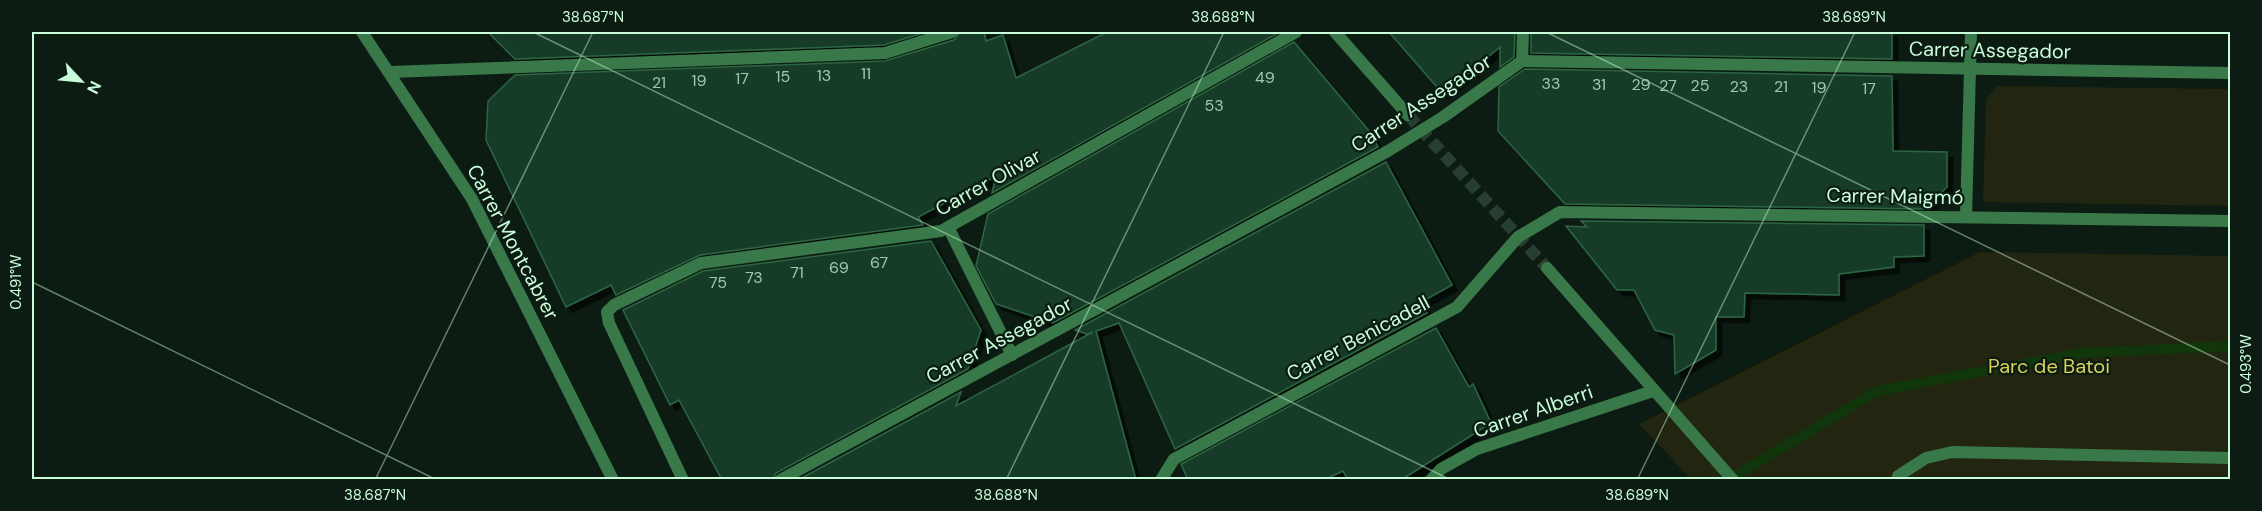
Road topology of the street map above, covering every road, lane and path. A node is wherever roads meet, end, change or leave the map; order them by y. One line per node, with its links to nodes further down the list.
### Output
1 (362, 32): 9 (street, Carrer Montcabrer)
2 (952, 32): 9 (street)
3 (1296, 32): 15 (street, Carrer Olivar)
4 (1335, 32): 11 (street)
5 (1523, 32): 7 (street)
6 (1971, 32): 8 (street)
7 (1522, 61): 8 (street, Carrer Assegador); 17 (street, Carrer Assegador)
8 (1971, 69): 10 (street, Carrer Assegador); 13 (street)
9 (390, 72): 21 (street, Carrer Montcabrer)
10 (2230, 74)
11 (1408, 115)
12 (1560, 212): 13 (street, Carrer Maigmó); 24 (street, Carrer Benicadell)
13 (1966, 216): 14 (street, Carrer Maigmó)
14 (2230, 221)
15 (948, 227): 17 (street); 22 (street, Carrer Olivar)
16 (1547, 268): 18 (street)
17 (1012, 355): 23 (street, Carrer Assegador)
18 (1653, 391): 25 (street, Carrer Alberri); 26 (street)
19 (2230, 458): 20 (street)
20 (1898, 476)
21 (613, 480)
22 (683, 480)
23 (780, 480)
24 (1161, 480)
25 (1431, 480)
26 (1733, 480)

